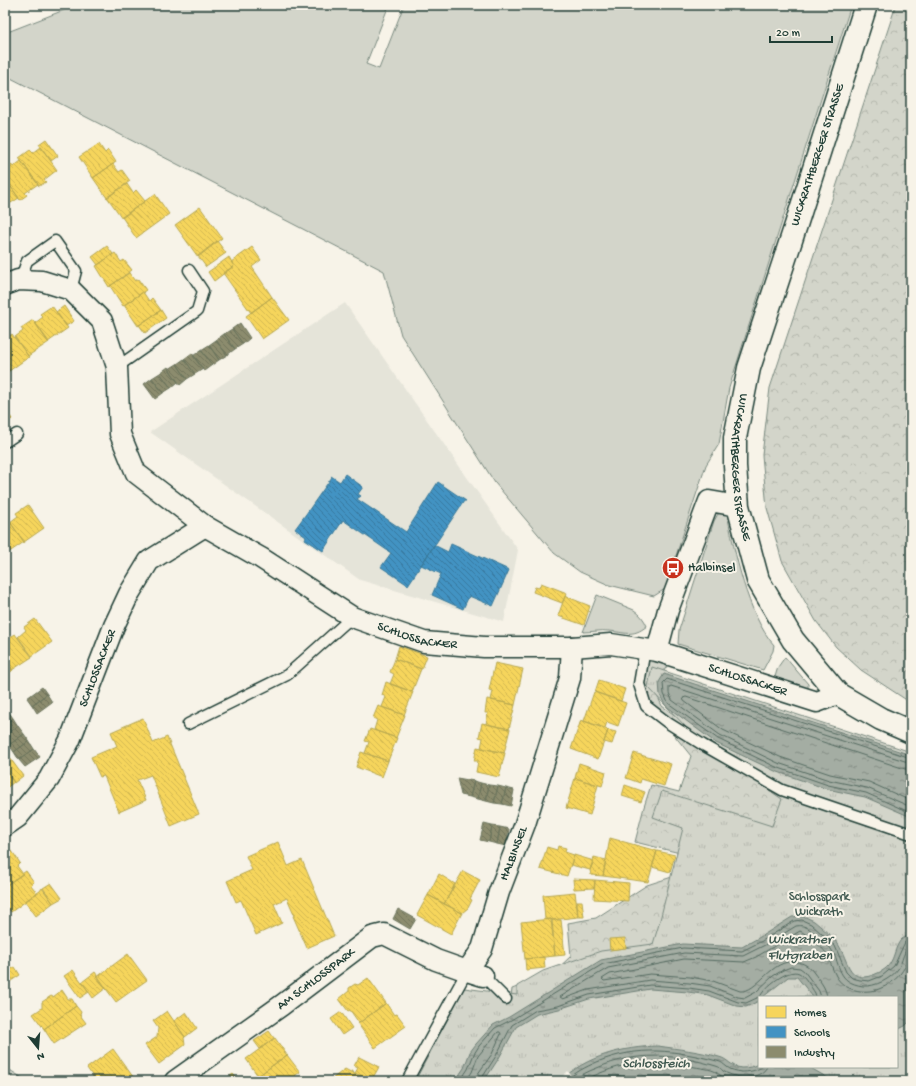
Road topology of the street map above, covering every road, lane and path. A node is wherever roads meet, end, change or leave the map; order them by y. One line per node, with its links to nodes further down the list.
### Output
1 (866, 5): 8 (main road, WICKRATHBERGER STRASSE)
2 (189, 270): 5 (lane)
3 (12, 283): 4 (street, SCHLOSSACKER); 4 (lane)
4 (71, 290): 5 (street, SCHLOSSACKER)
5 (117, 367): 9 (street, SCHLOSSACKER)
6 (17, 434): 7 (lane)
7 (5, 442)
8 (738, 506): 12 (street); 13 (main road, WICKRATHBERGER STRASSE)
9 (205, 526): 10 (street, SCHLOSSACKER); 16 (street, SCHLOSSACKER)
10 (352, 617): 11 (street, SCHLOSSACKER); 14 (lane)
11 (572, 647): 12 (street, SCHLOSSACKER); 18 (street, HALBINSEL)
12 (651, 650): 13 (street, SCHLOSSACKER); 17 (lane)
13 (838, 694): 15 (main road, WICKRATHBERGER STRASSE)
14 (188, 724)
15 (911, 732)
16 (5, 826)
17 (911, 834)
18 (475, 974): 19 (lane); 20 (street, AM SCHLOSSPARK); 21 (lane)
19 (506, 999)
20 (175, 1081)
21 (407, 1081)

